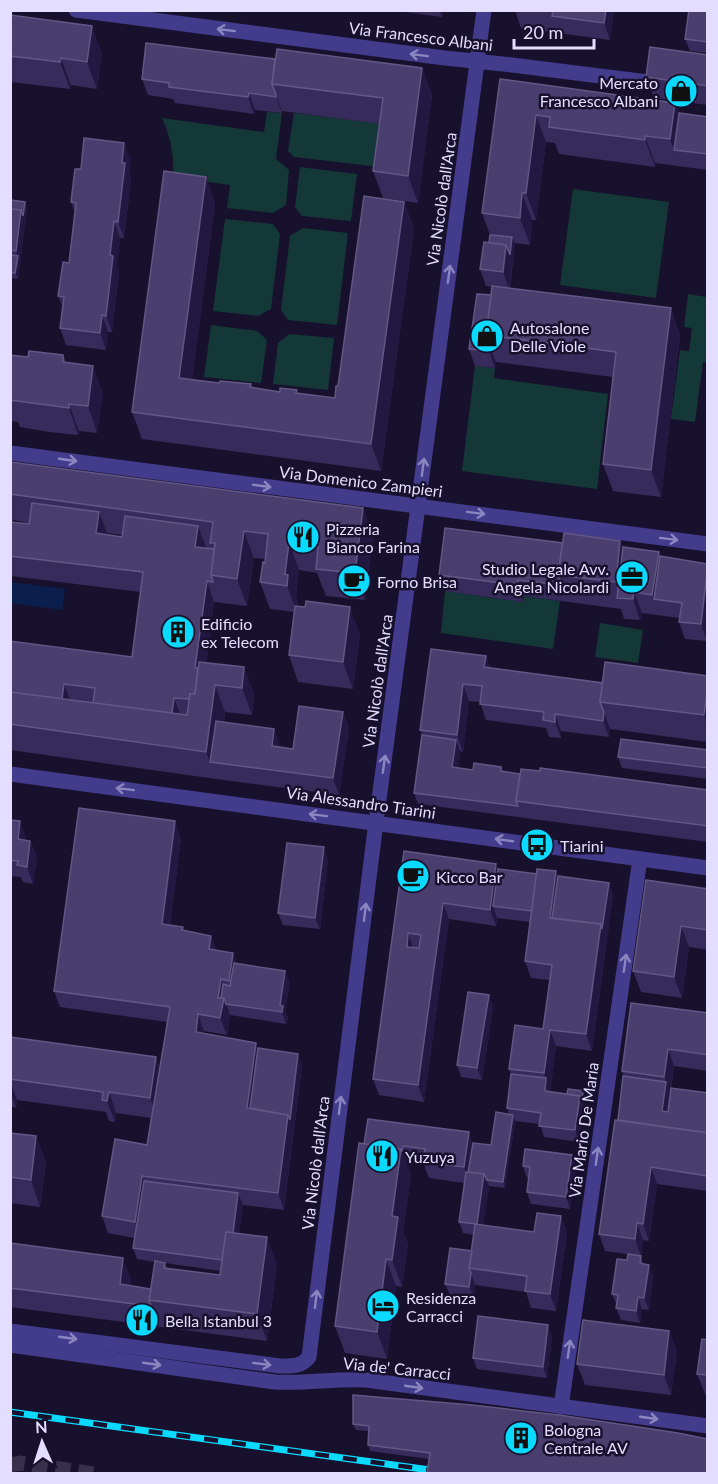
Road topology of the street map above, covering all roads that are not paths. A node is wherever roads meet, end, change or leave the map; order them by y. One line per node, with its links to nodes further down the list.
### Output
1 (76, 10): 3 (street, Via Francesco Albani, one-way to 1)
2 (484, 10): 3 (street, Via Nicolò dall'Arca)
3 (477, 62): 4 (street, Via Francesco Albani); 6 (street, Via Nicolò dall'Arca, one-way to 3)
4 (656, 83)
5 (10, 453): 6 (street, Via Domenico Zampieri, one-way to 6)
6 (418, 506): 7 (street, Via Domenico Zampieri, one-way to 7); 9 (street, Via Nicolò dall'Arca, one-way to 6)
7 (708, 544)
8 (10, 774): 9 (street, Via Alessandro Tiarini, one-way to 8)
9 (376, 822): 10 (street, Via Alessandro Tiarini, one-way to 9); 12 (street, Via Nicolò dall'Arca, one-way to 9)
10 (640, 859): 11 (street, Via Alessandro Tiarini); 14 (street, Via Mario De Maria, one-way to 10)
11 (708, 868)
12 (10, 1331)
13 (10, 1345): 14 (street, Via de' Carracci, one-way to 14)
14 (561, 1407): 15 (street, Via de' Carracci, one-way to 15)
15 (708, 1426)

